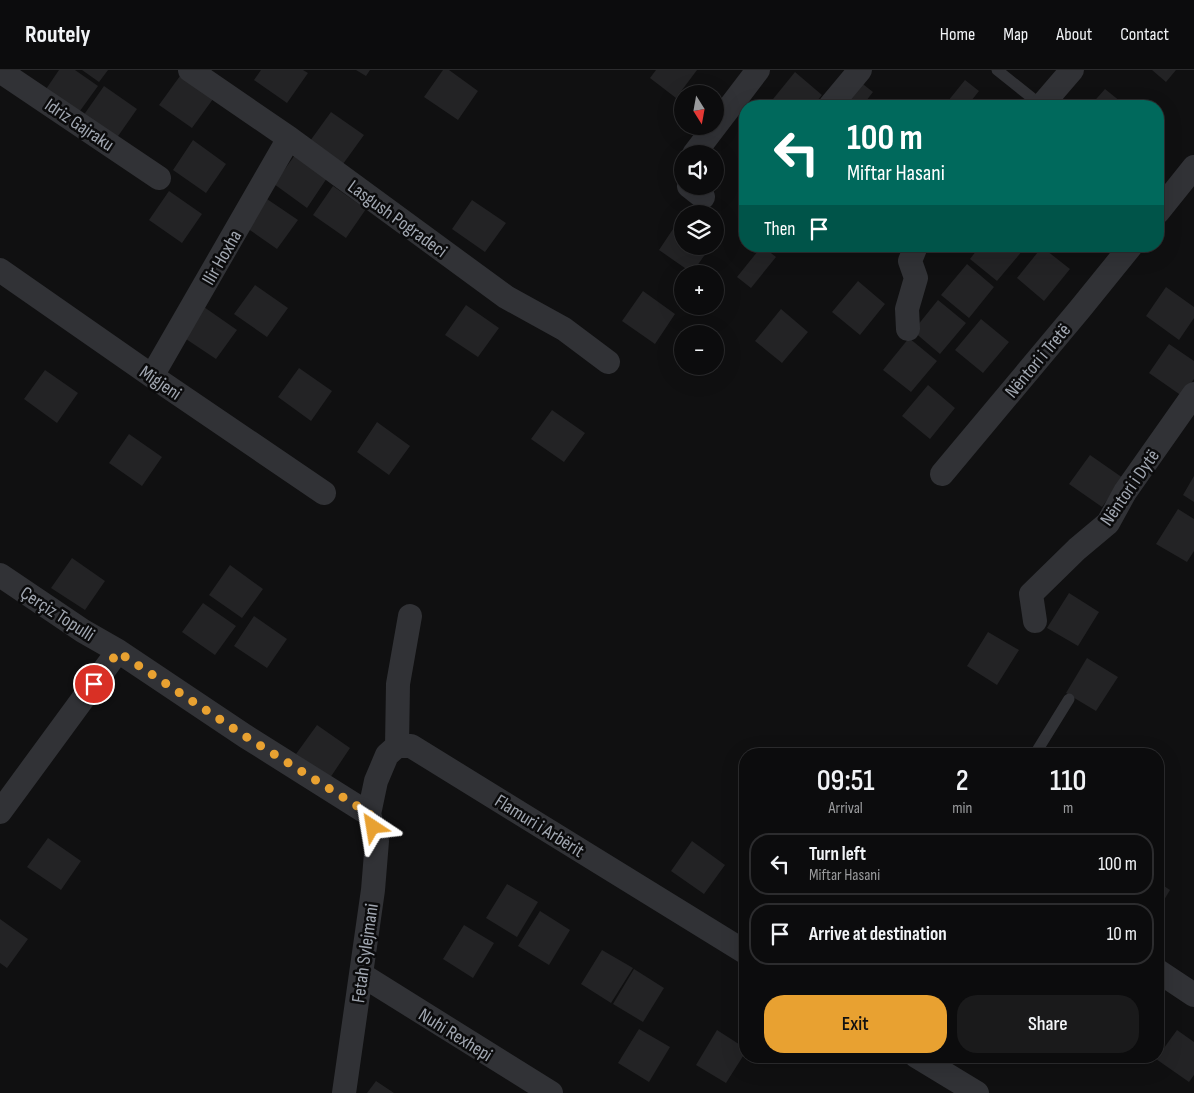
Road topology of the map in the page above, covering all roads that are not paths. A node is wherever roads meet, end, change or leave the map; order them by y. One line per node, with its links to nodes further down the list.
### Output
1 (190, 70): 10 (street, Lasgush Pogradeci)
2 (758, 70): 11 (street)
3 (860, 70): 7 (street)
4 (997, 70): 8 (lane)
5 (1072, 70): 9 (street)
6 (0, 71): 13 (street, Idriz Gajraku)
7 (835, 100)
8 (1034, 100)
9 (1046, 100)
10 (289, 138): 19 (street, Lasgush Pogradeci); 20 (street, Ilir Hoxha)
11 (701, 145)
12 (1194, 166): 14 (street)
13 (159, 178)
14 (1164, 204)
15 (914, 252): 18 (street)
16 (1125, 252): 22 (street, Nëntori i Tretë)
17 (0, 270): 20 (street, Migjeni)
18 (908, 329)
19 (608, 362)
20 (152, 376): 23 (street, Migjeni)
21 (1194, 394): 26 (street, Nëntori i Dytë)
22 (942, 474)
23 (324, 493)
24 (0, 575): 27 (street, Çerçiz Topulli)
25 (410, 616): 29 (street)
26 (1035, 621)
27 (118, 652): 31 (street); 32 (street, Çerçiz Topulli)
28 (1069, 698): 30 (lane)
29 (397, 746): 32 (street); 33 (street, Flamuri i Arbërit)
30 (1039, 748)
31 (0, 812)
32 (370, 814): 35 (street, Fetah Sylejmani)
33 (739, 948)
34 (1164, 975): 36 (street)
35 (362, 976): 38 (street, Fetah Sylejmani); 39 (street, Nuhi Rexhepi)
36 (1194, 994)
37 (928, 1063): 40 (street)
38 (344, 1093)
39 (551, 1093)
40 (977, 1093)

